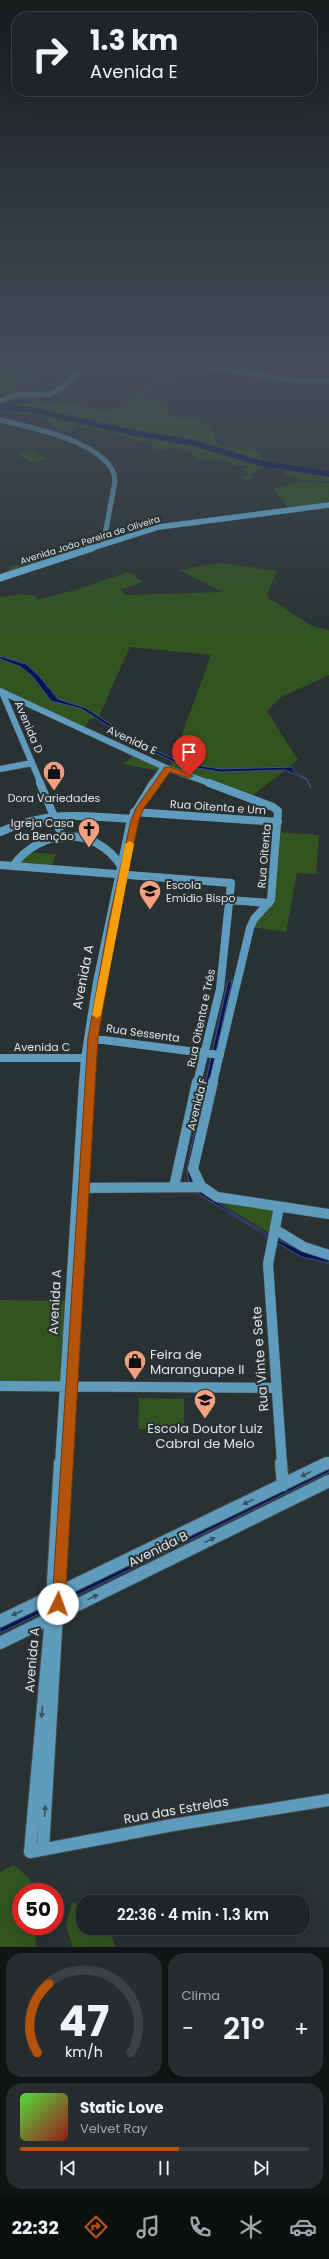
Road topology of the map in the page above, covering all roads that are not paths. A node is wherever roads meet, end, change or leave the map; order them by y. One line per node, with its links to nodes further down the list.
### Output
1 (100, 455): 3 (street)
2 (329, 505): 3 (main road, Avenida João Pereira de Oliveira)
3 (103, 545): 4 (main road, Avenida João Pereira de Oliveira)
4 (0, 578)
5 (1, 692): 6 (street, Avenida D); 7 (street, Avenida E)
6 (32, 763): 8 (street); 10 (street, Avenida D)
7 (166, 768): 9 (street, Avenida E); 11 (street, Avenida A)
8 (0, 769)
9 (278, 811): 12 (street, Rua Oitenta)
10 (54, 814): 11 (street, Rua Oitenta e Um); 13 (street, Rua Oitenta e Um); 14 (street, Avenida D)
11 (134, 815): 12 (street, Rua Oitenta e Um); 17 (street, Avenida A)
12 (278, 822): 19 (street, Rua Oitenta)
13 (0, 832)
14 (63, 838): 16 (street); 17 (street)
15 (0, 865): 16 (street)
16 (13, 866): 17 (street)
17 (121, 871): 18 (street, Rua Oitenta e Três); 20 (street, Avenida A)
18 (229, 900): 19 (street); 21 (street, Rua Oitenta e Três)
19 (269, 903): 25 (street, Avenida F)
20 (90, 1038): 21 (street, Rua Sessenta); 24 (street, Avenida A); 26 (street, Avenida A)
21 (207, 1053): 22 (street, Rua Sessenta); 27 (street, Rua Oitenta e Três)
22 (220, 1055)
23 (0, 1058): 24 (street, Avenida C)
24 (85, 1058): 26 (street, Avenida A)
25 (200, 1187): 27 (street); 28 (street)
26 (80, 1188): 27 (street); 33 (street, Avenida A)
27 (174, 1188)
28 (279, 1207): 29 (street); 30 (street, Rua Vinte e Sete)
29 (329, 1214)
30 (275, 1234): 31 (street); 34 (street, Rua Vinte e Sete)
31 (329, 1255)
32 (0, 1386): 33 (street)
33 (69, 1386): 34 (street); 38 (street, Avenida A)
34 (276, 1388): 37 (street, Rua Vinte e Sete)
35 (329, 1462): 37 (street, Avenida B, one-way to 37)
36 (329, 1481): 39 (street, Avenida B, one-way to 36)
37 (283, 1485): 38 (street, Avenida B, one-way to 38)
38 (55, 1596): 39 (street, Avenida A); 40 (street, Avenida B, one-way to 40)
39 (54, 1614): 41 (street, Avenida B); 43 (street, Avenida A)
40 (0, 1621)
41 (0, 1643)
42 (329, 1800): 43 (street, Rua das Estrelas)
43 (36, 1851)

